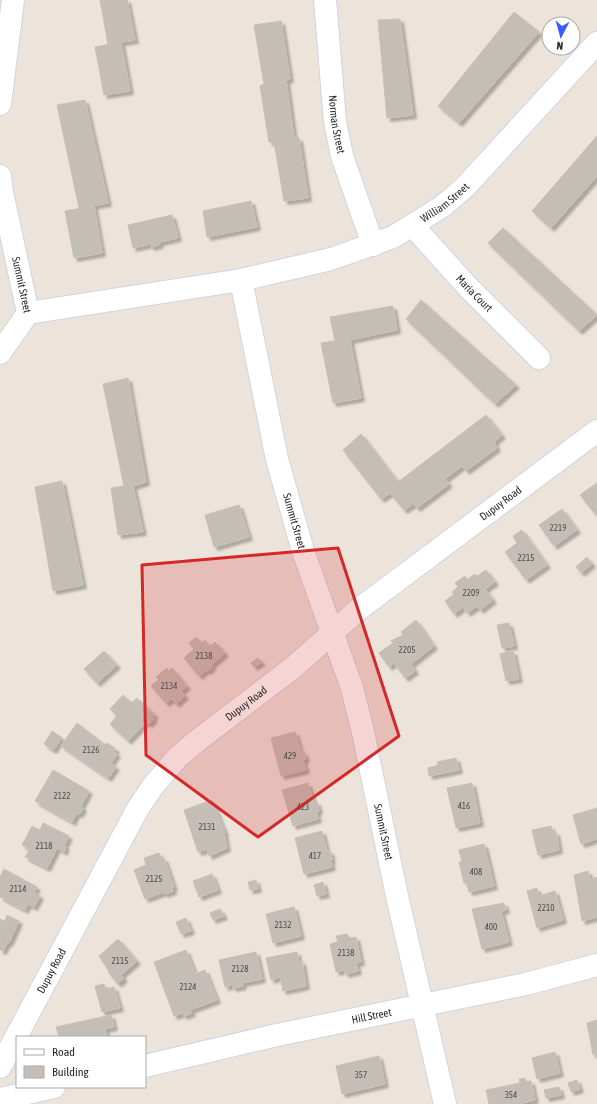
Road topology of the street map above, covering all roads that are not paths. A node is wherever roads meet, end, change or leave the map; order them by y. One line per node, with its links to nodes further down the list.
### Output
1 (13, 0): 4 (street)
2 (325, 0): 7 (street, Norman Street)
3 (597, 43): 6 (street, William Street)
4 (0, 104)
5 (0, 176): 9 (street, Summit Street)
6 (413, 226): 7 (street, William Street); 11 (street, Maria Court)
7 (373, 245): 8 (street, William Street)
8 (241, 280): 9 (street, Summit Street); 13 (street, Summit Street)
9 (28, 313): 10 (street)
10 (0, 353)
11 (539, 358)
12 (597, 431): 13 (street, Dupuy Road)
13 (333, 632): 15 (street, Summit Street); 16 (street, Dupuy Road)
14 (597, 965): 15 (street, Hill Street)
15 (422, 1006): 18 (street, Hill Street); 22 (street, Summit Street)
16 (16, 1036)
17 (16, 1037): 19 (street, Dupuy Road)
18 (146, 1066)
19 (0, 1067)
20 (49, 1088): 21 (street)
21 (0, 1098)
22 (445, 1104)

